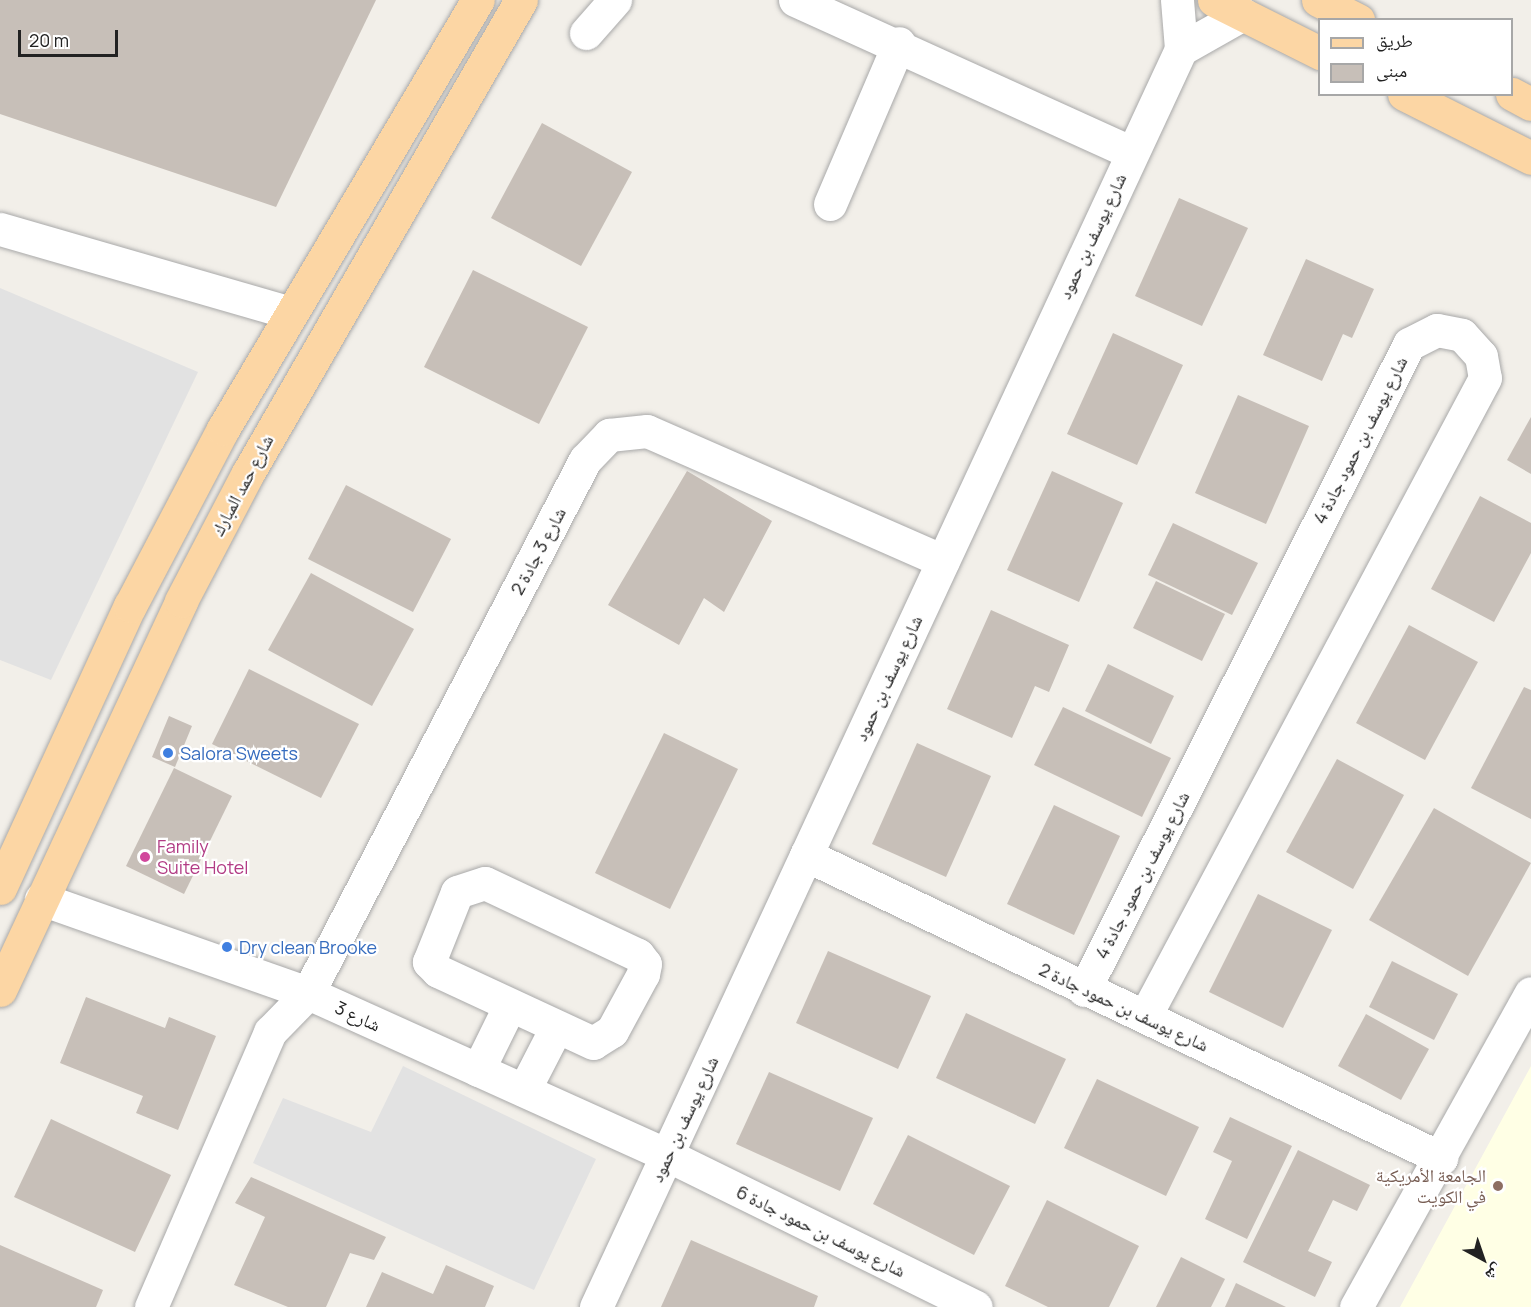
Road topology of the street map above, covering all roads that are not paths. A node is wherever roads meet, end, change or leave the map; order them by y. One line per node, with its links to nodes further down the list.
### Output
1 (478, 0): 21 (main road)
2 (521, 0): 25 (main road, شارع حمد المبارك)
3 (615, 0): 10 (street)
4 (795, 0): 11 (street)
5 (1177, 0): 12 (street)
6 (1214, 0): 8 (main road)
7 (1318, 0): 9 (main road)
8 (1243, 14): 12 (street); 13 (main road)
9 (1354, 18)
10 (586, 33)
11 (899, 43): 17 (street); 19 (street)
12 (1181, 49): 17 (street, شارع يوسف بن حمود)
13 (1318, 52)
14 (1513, 95): 16 (main road)
15 (1408, 96): 18 (main road)
16 (1531, 104)
17 (1130, 152): 22 (street, شارع يوسف بن حمود)
18 (1531, 158)
19 (830, 204)
20 (0, 229): 21 (street)
21 (288, 312): 24 (main road)
22 (943, 561): 23 (street, شارع يوسف بن حمود); 28 (street, شارع 3 جادة 2)
23 (806, 855): 27 (street, شارع يوسف بن حمود جادة 2); 35 (street, شارع يوسف بن حمود)
24 (0, 888)
25 (41, 899): 26 (main road, شارع حمد المبارك); 28 (street, شارع 3)
26 (0, 990)
27 (1084, 990): 31 (street, شارع يوسف بن حمود جادة 2); 31 (street, شارع يوسف بن حمود جادة 4)
28 (308, 993): 33 (street, شارع 3); 37 (street, شارع 3 جادة 2)
29 (1531, 993): 36 (street)
30 (510, 1007): 32 (street); 32 (street); 33 (street)
31 (1146, 1016): 36 (street, شارع يوسف بن حمود جادة 2)
32 (556, 1028): 34 (street)
33 (478, 1070): 34 (street, شارع 3)
34 (524, 1090): 35 (street, شارع 3)
35 (667, 1155): 38 (street, شارع يوسف بن حمود); 39 (street, شارع يوسف بن حمود جادة 6)
36 (1441, 1158): 40 (street)
37 (151, 1307)
38 (596, 1307)
39 (976, 1307)
40 (1356, 1307)

